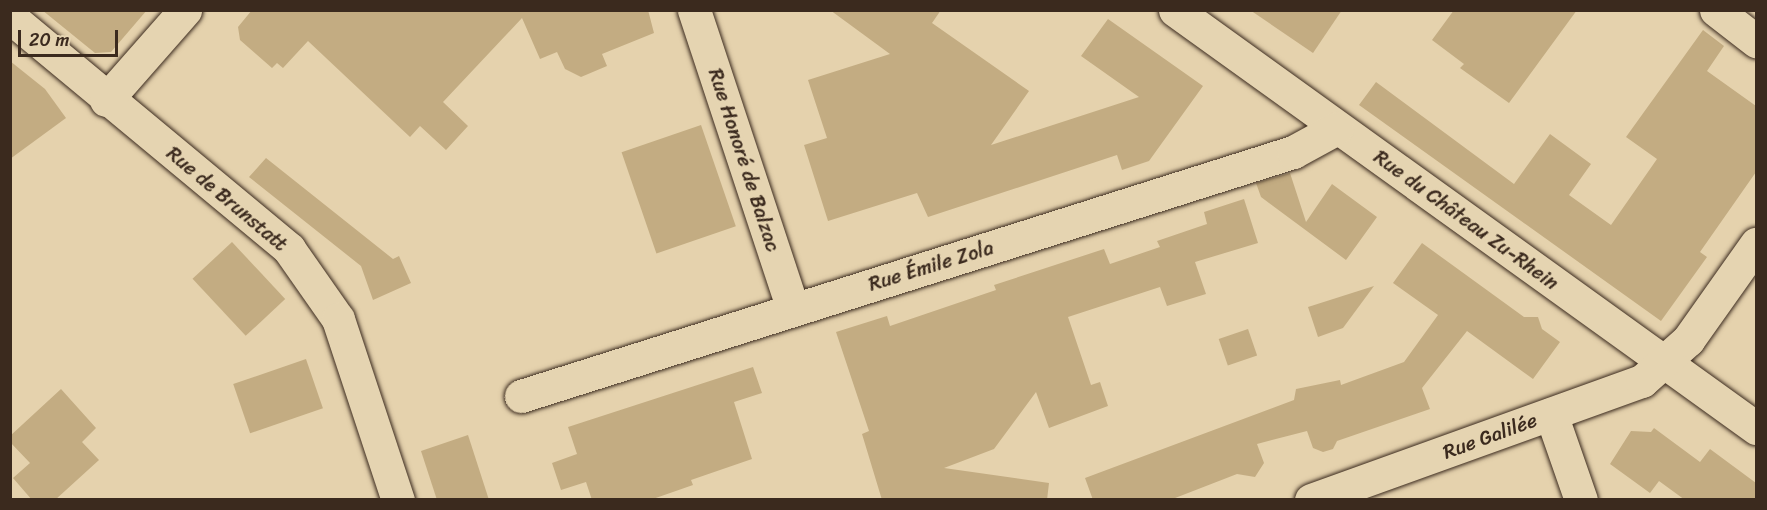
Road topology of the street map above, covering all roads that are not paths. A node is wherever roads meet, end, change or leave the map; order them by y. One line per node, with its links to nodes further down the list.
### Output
1 (185, 10): 7 (street)
2 (694, 10): 10 (street, Rue Honoré de Balzac)
3 (1175, 10): 8 (street, Rue du Château Zu-Rhein)
4 (1716, 10): 6 (street)
5 (10, 17): 7 (street, Rue de Brunstatt)
6 (1756, 41)
7 (106, 99): 15 (street, Rue de Brunstatt)
8 (1337, 128): 10 (street, Rue Émile Zola); 11 (street, Rue du Château Zu-Rhein)
9 (1756, 244): 11 (street, Rue Galilée)
10 (793, 309): 12 (street, Rue Émile Zola)
11 (1662, 360): 13 (street, Rue Galilée); 14 (street, Rue du Château Zu-Rhein)
12 (521, 396)
13 (1551, 414): 16 (street, Rue Galilée); 17 (street)
14 (1756, 428)
15 (398, 500)
16 (1311, 500)
17 (1581, 500)

